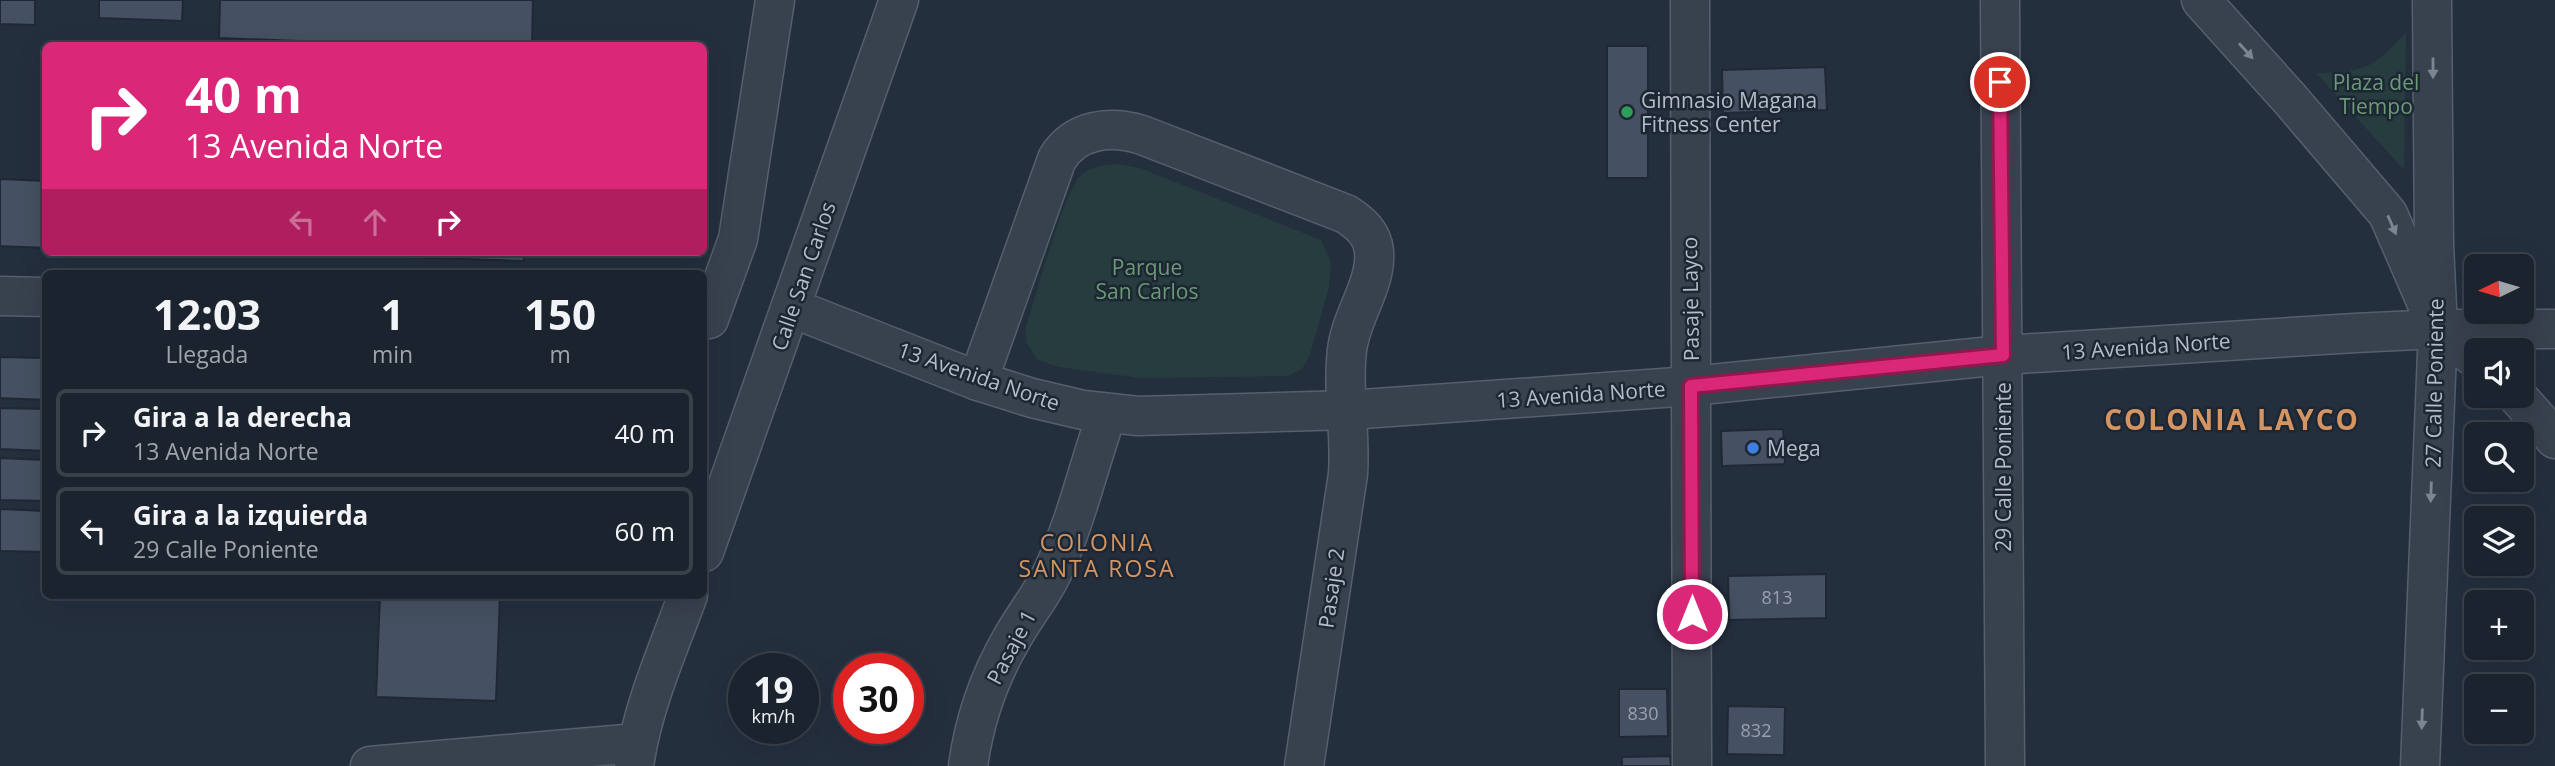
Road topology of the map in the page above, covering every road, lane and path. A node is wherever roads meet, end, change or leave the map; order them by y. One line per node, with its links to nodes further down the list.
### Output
1 (775, 0): 10 (street)
2 (899, 0): 9 (street, Calle San Carlos)
3 (1690, 0): 16 (street, Pasaje Layco)
4 (2000, 0): 14 (street, 29 Calle Poniente)
5 (2201, 0): 11 (street, one-way to 11)
6 (2432, 0): 11 (street, 27 Calle Poniente, one-way to 11)
7 (0, 296): 8 (street)
8 (42, 297)
9 (792, 308): 15 (street, 13 Avenida Norte); 21 (street, Calle San Carlos)
10 (707, 319)
11 (2438, 329): 12 (street, 13 Avenida Norte); 13 (street); 14 (street, 13 Avenida Norte); 29 (street, 27 Calle Poniente, one-way to 29)
12 (2555, 329)
13 (2464, 350)
14 (2003, 355): 16 (street, 13 Avenida Norte); 28 (street, 29 Calle Poniente)
15 (978, 381): 18 (street, Pasaje 2); 19 (street, 13 Avenida Norte)
16 (1691, 386): 18 (street, 13 Avenida Norte); 27 (street, Pasaje Layco)
17 (2528, 408): 20 (street)
18 (1348, 410): 19 (street, 13 Avenida Norte); 26 (street, Pasaje 2)
19 (1107, 413): 25 (street, Pasaje 1)
20 (2555, 439)
21 (707, 544)
22 (687, 599): 23 (street)
23 (636, 754): 24 (street)
24 (370, 766)
25 (968, 766)
26 (1304, 766)
27 (1692, 766)
28 (2005, 766)
29 (2420, 766)

